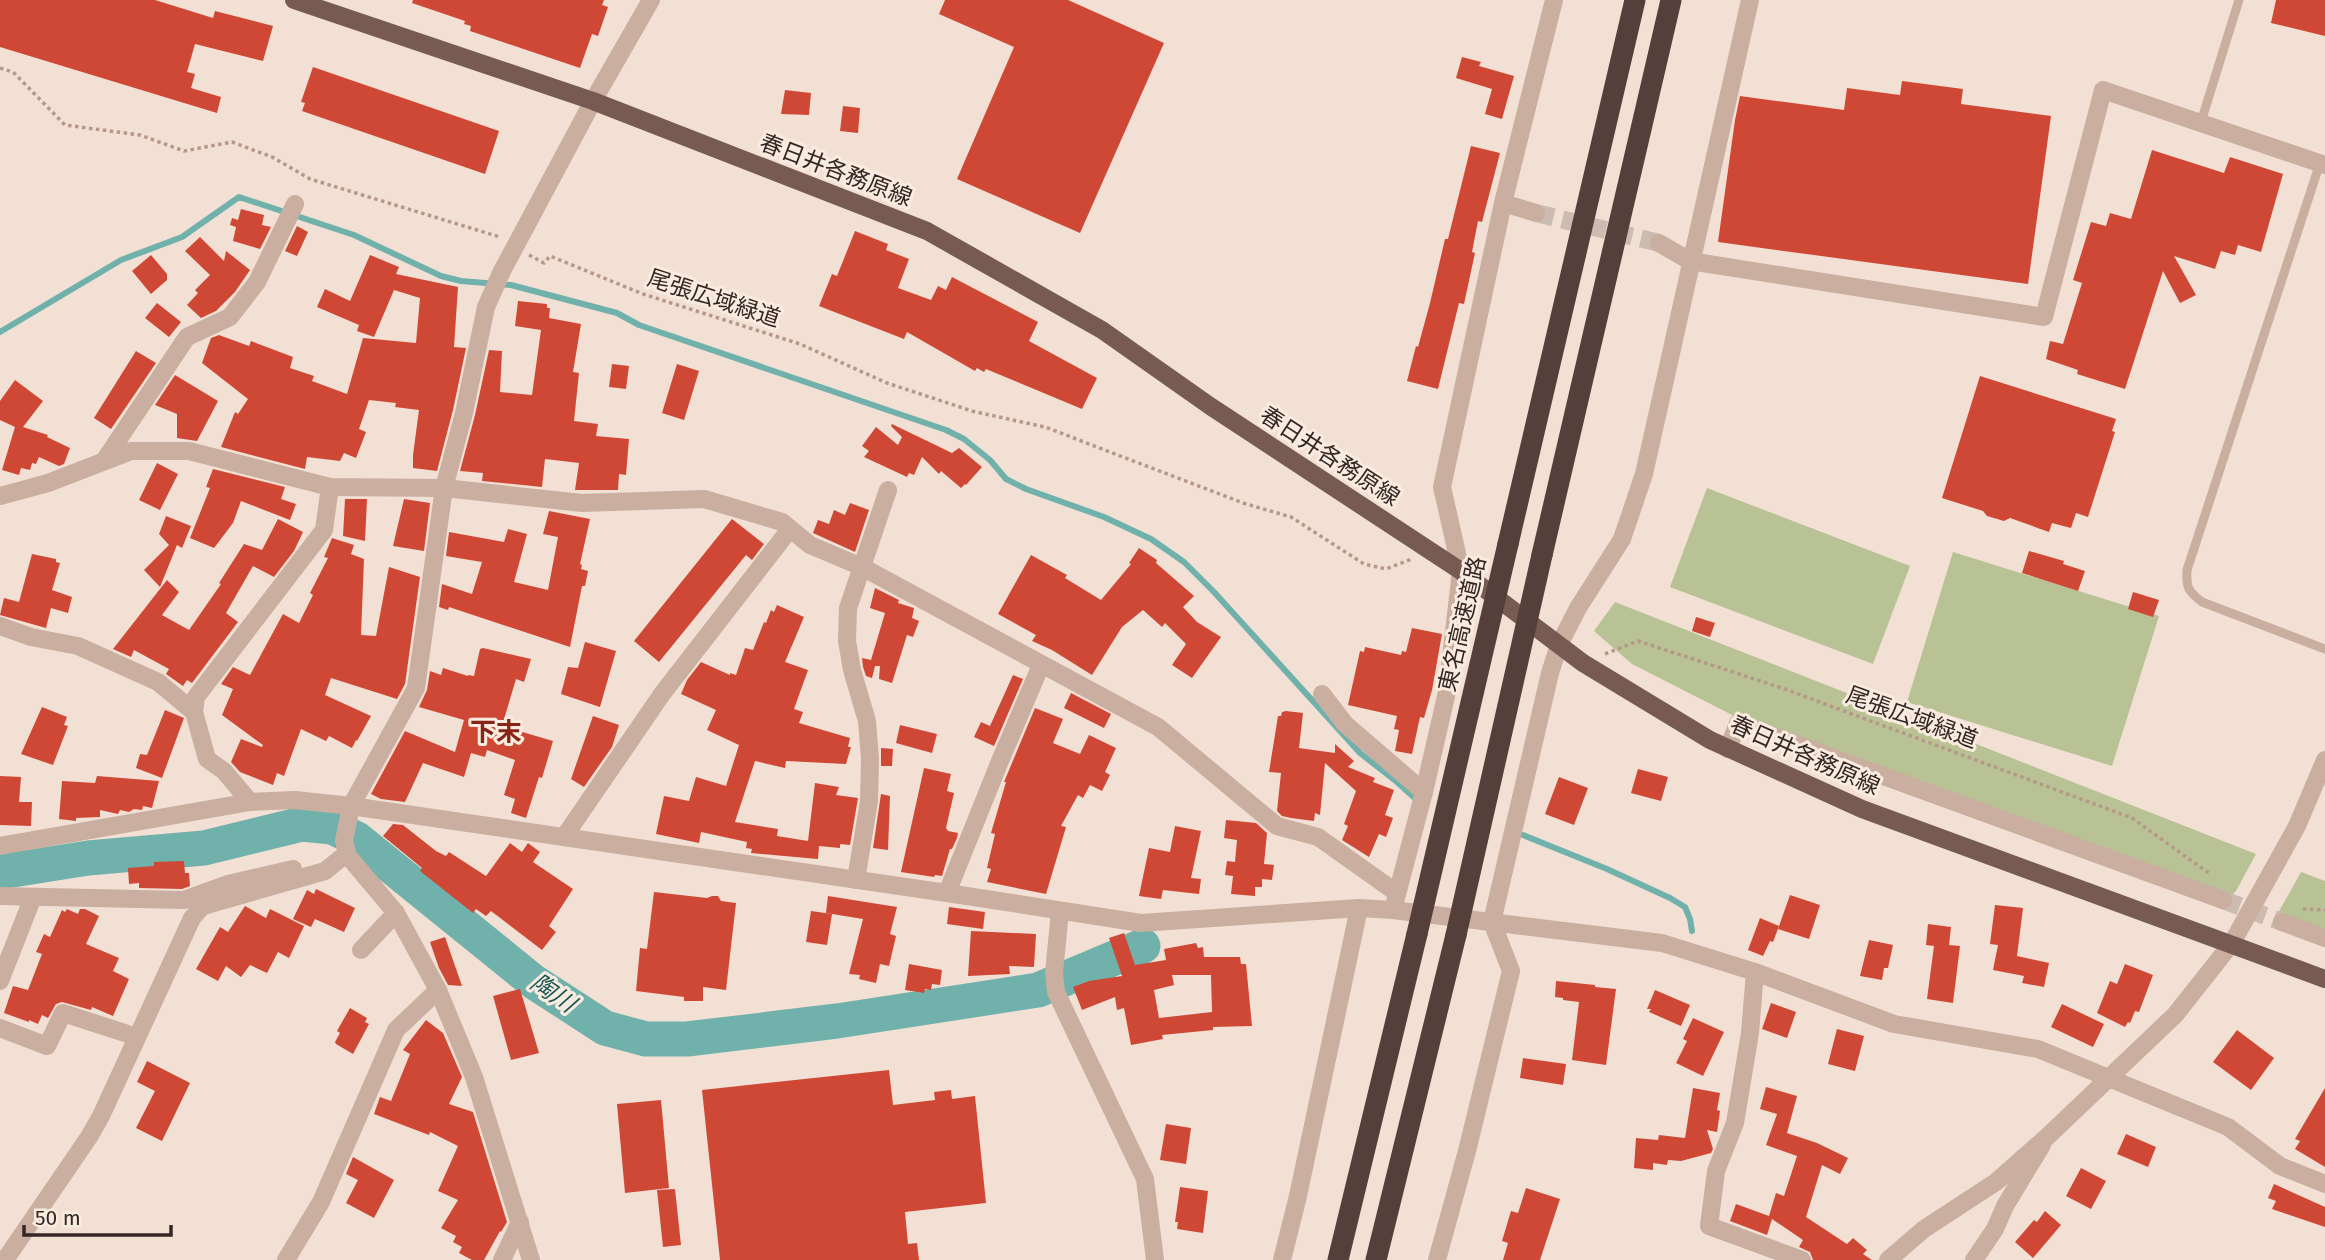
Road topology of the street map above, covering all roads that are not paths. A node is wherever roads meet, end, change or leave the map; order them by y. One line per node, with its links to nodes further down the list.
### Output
1 (294, 0): 8 (main road, 春日井各務原線)
2 (651, 0): 8 (street)
3 (1554, 0): 11 (street)
4 (1635, 0): 68 (highway, 東名高速道路, bridge)
5 (1671, 0): 69 (highway, bridge)
6 (1750, 0): 15 (street)
7 (2239, 0): 9 (lane)
8 (593, 101): 18 (street); 23 (main road, 春日井各務原線)
9 (2201, 122): 10 (street); 15 (street)
10 (2323, 164): 26 (lane)
11 (1503, 203): 13 (street); 23 (street)
12 (295, 204): 16 (street)
13 (1536, 213)
14 (1659, 243): 15 (street)
15 (1690, 261): 25 (street)
16 (104, 461): 17 (street); 20 (street)
17 (330, 487): 18 (street); 29 (street)
18 (444, 488): 21 (street); 34 (street)
19 (888, 490): 22 (street)
20 (0, 496)
21 (790, 529): 22 (street); 35 (street)
22 (862, 567): 27 (street); 38 (street)
23 (1461, 571): 25 (main road, 春日井各務原線); 32 (street)
24 (0, 626): 29 (street)
25 (1559, 645): 30 (main road, 春日井各務原線); 47 (street)
26 (2325, 649)
27 (1041, 665): 39 (street); 43 (street)
28 (1322, 694): 32 (street)
29 (194, 712): 33 (street)
30 (1728, 749): 42 (street); 50 (main road, 春日井各務原線)
31 (2325, 760): 50 (street)
32 (1424, 792): 43 (street)
33 (250, 802): 34 (street); 37 (street)
34 (351, 806): 35 (street); 36 (street)
35 (565, 837): 38 (street)
36 (344, 845): 41 (street); 46 (street); 57 (street)
37 (0, 846)
38 (856, 880): 39 (street)
39 (947, 892): 45 (street)
40 (0, 896): 41 (street)
41 (33, 897): 54 (street)
42 (2223, 900)
43 (1395, 902): 44 (street); 47 (street)
44 (1359, 908): 45 (street); 67 (street)
45 (1060, 911): 66 (street)
46 (396, 913): 51 (street); 55 (street)
47 (1492, 922): 52 (street); 70 (street)
48 (2282, 922): 49 (street)
49 (2325, 938)
50 (2232, 943): 53 (main road, 春日井各務原線); 58 (street)
51 (361, 950)
52 (1755, 972): 58 (street); 71 (street)
53 (2325, 979)
54 (0, 981)
55 (438, 990): 61 (street); 63 (street)
56 (0, 1028): 57 (street)
57 (136, 1037): 62 (street)
58 (2110, 1076): 59 (street); 60 (street)
59 (2048, 1136): 72 (street); 73 (street)
60 (2325, 1184)
61 (520, 1222): 64 (street); 65 (street)
62 (5, 1260)
63 (286, 1260)
64 (502, 1260)
65 (531, 1260)
66 (1155, 1260)
67 (1282, 1260)
68 (1338, 1260)
69 (1376, 1260)
70 (1437, 1260)
71 (1802, 1260)
72 (1888, 1260)
73 (1974, 1260)

